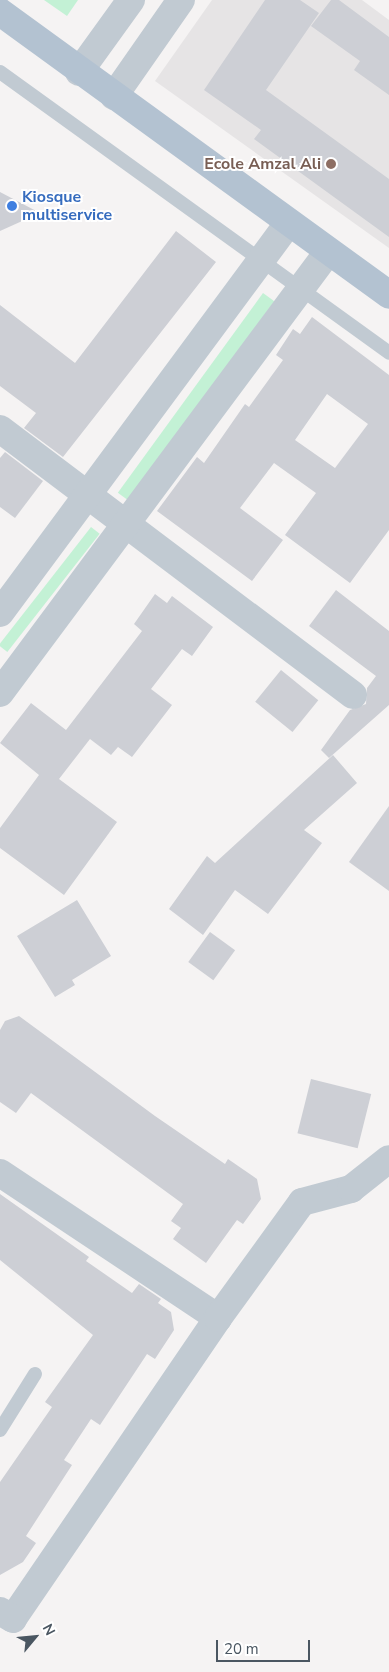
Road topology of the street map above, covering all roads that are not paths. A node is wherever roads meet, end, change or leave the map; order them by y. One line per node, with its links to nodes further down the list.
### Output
1 (131, 0): 5 (street)
2 (181, 0): 6 (street)
3 (0, 12): 5 (main road)
4 (0, 72): 9 (lane)
5 (79, 72): 6 (main road)
6 (114, 96): 7 (main road)
7 (288, 224): 8 (main road); 9 (street)
8 (328, 252): 10 (street); 11 (main road)
9 (260, 261): 10 (lane); 14 (street)
10 (300, 290): 12 (lane); 15 (street)
11 (389, 295)
12 (389, 352)
13 (0, 429): 14 (street)
14 (88, 498): 15 (street); 16 (street)
15 (126, 525): 17 (street); 18 (street)
16 (0, 614)
17 (0, 693)
18 (353, 695)
19 (389, 1159): 21 (street)
20 (0, 1173): 21 (street)
21 (218, 1318): 24 (street)
22 (35, 1374): 23 (lane)
23 (0, 1430)
24 (0, 1611)

